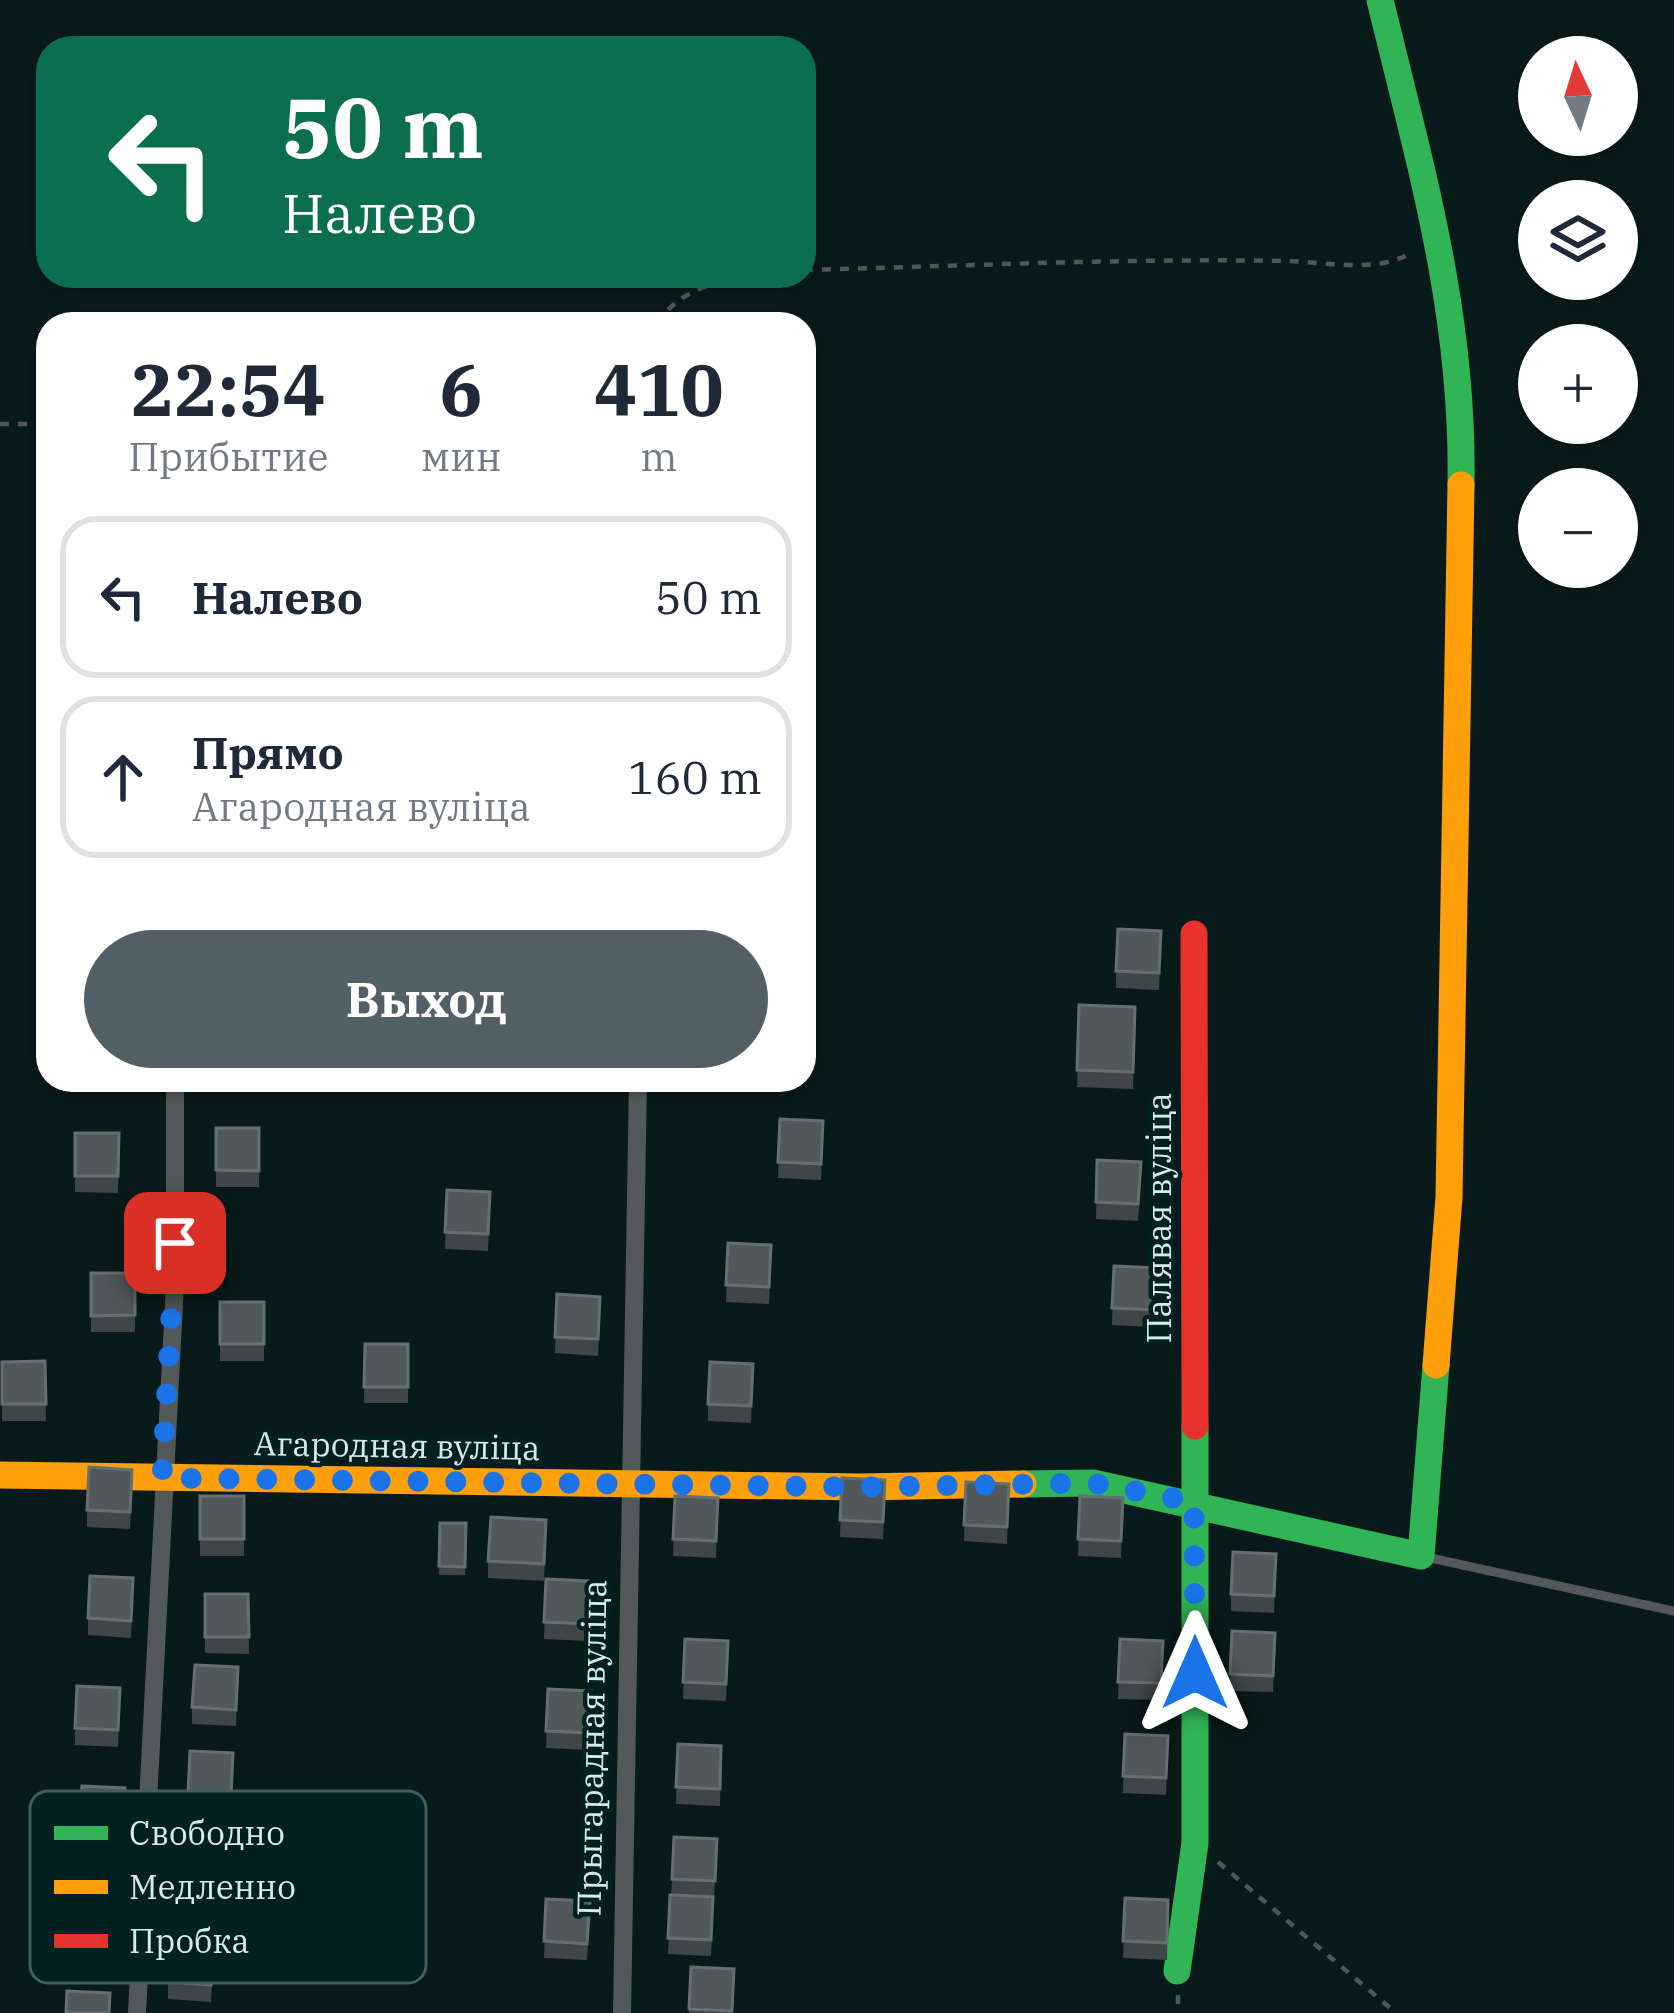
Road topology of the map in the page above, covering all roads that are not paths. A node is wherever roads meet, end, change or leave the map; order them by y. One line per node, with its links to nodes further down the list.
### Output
1 (1380, 0): 9 (street)
2 (1194, 934): 8 (street, Палявая вуліца)
3 (176, 1092): 6 (street)
4 (638, 1092): 7 (street, Прыгарадная вуліца)
5 (0, 1475): 6 (street, Агародная вуліца)
6 (162, 1478): 7 (street, Агародная вуліца); 11 (street)
7 (631, 1484): 8 (street); 15 (street, Прыгарадная вуліца)
8 (1194, 1502): 9 (street); 12 (street, Палявая вуліца)
9 (1421, 1556): 10 (lane)
10 (1674, 1611)
11 (151, 1791)
12 (1177, 1972)
13 (139, 1983): 14 (street)
14 (137, 2013)
15 (622, 2013)

